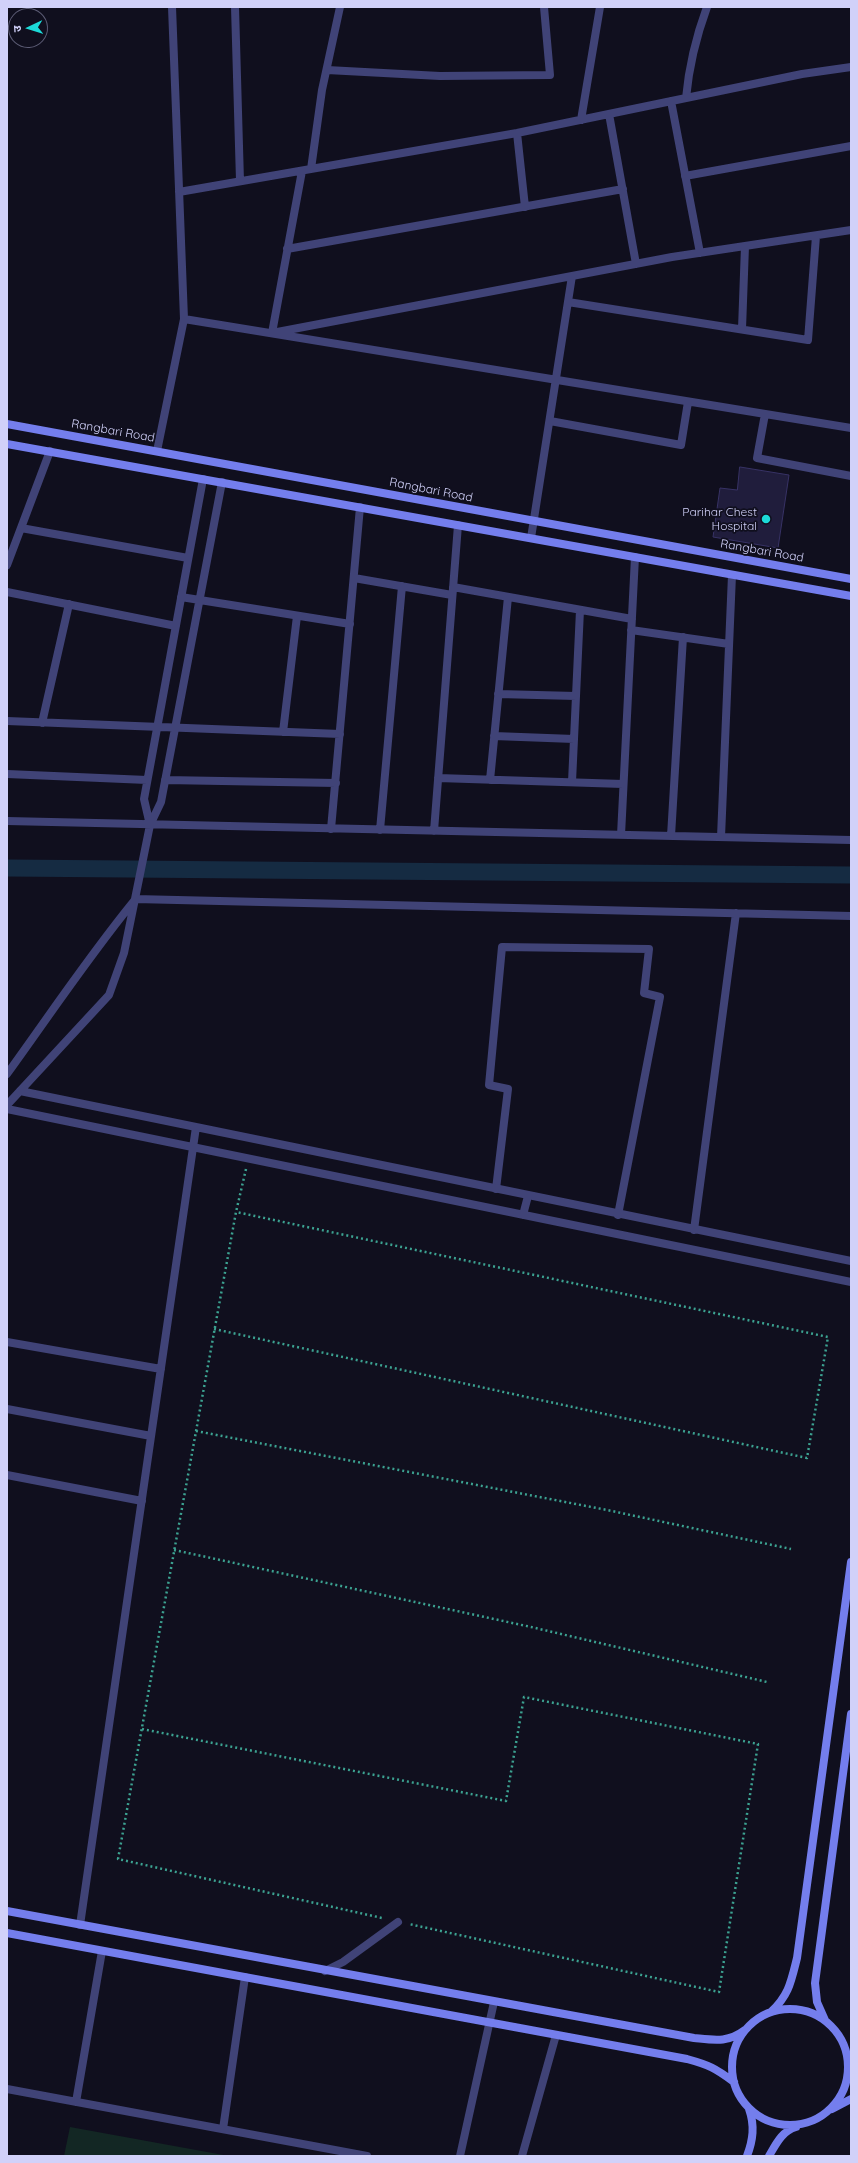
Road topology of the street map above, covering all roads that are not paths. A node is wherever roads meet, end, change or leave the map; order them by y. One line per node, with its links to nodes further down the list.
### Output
1 (172, 7): 20 (street)
2 (235, 7): 18 (street)
3 (340, 7): 8 (street)
4 (544, 7): 8 (street)
5 (600, 7): 12 (street)
6 (707, 7): 9 (street)
7 (851, 67): 9 (street)
8 (327, 70): 15 (street)
9 (686, 98): 10 (street)
10 (671, 101): 11 (street); 17 (street)
11 (609, 114): 12 (street); 19 (street)
12 (581, 120): 13 (street)
13 (517, 133): 15 (street); 21 (street)
14 (851, 146): 17 (street)
15 (311, 169): 16 (street)
16 (302, 171): 18 (street); 25 (street)
17 (685, 176): 26 (street)
18 (240, 181): 20 (street)
19 (623, 190): 21 (street); 27 (street)
20 (179, 192): 30 (street)
21 (525, 207): 25 (street)
22 (851, 230): 23 (street)
23 (816, 236): 24 (street); 31 (street)
24 (745, 246): 26 (street); 31 (street)
25 (287, 249): 32 (street)
26 (700, 253): 27 (street)
27 (636, 264): 28 (street)
28 (572, 276): 29 (street); 32 (street)
29 (568, 302): 31 (street); 33 (street)
30 (184, 319): 32 (street); 41 (street)
31 (742, 330)
32 (272, 333): 33 (street)
33 (556, 380): 34 (street); 36 (street)
34 (688, 402): 35 (street); 36 (street)
35 (765, 414): 38 (street); 42 (street)
36 (550, 421): 46 (street)
37 (7, 424): 41 (street, Rangbari Road)
38 (851, 428)
39 (7, 444): 40 (street)
40 (50, 451): 43 (street); 48 (street)
41 (157, 451): 46 (street, Rangbari Road)
42 (851, 476)
43 (203, 478): 44 (street); 51 (street)
44 (222, 482): 45 (street); 62 (street)
45 (360, 507): 47 (street); 54 (street)
46 (534, 521): 49 (street); 55 (street, Rangbari Road)
47 (458, 525): 49 (street); 57 (street)
48 (21, 528): 51 (street); 52 (street)
49 (531, 538): 50 (street)
50 (635, 557): 53 (street); 66 (street)
51 (188, 558): 60 (street)
52 (7, 565)
53 (732, 575): 59 (street); 71 (street)
54 (354, 578): 56 (street); 67 (street)
55 (851, 579)
56 (402, 586): 57 (street); 93 (street)
57 (452, 591): 61 (street); 83 (street)
58 (7, 592): 63 (street)
59 (851, 596)
60 (181, 597): 62 (street); 68 (street)
61 (508, 597): 64 (street); 72 (street)
62 (199, 599): 65 (street); 77 (street)
63 (69, 604): 68 (street); 75 (street)
64 (580, 610): 66 (street); 73 (street)
65 (297, 616): 67 (street); 78 (street)
66 (632, 619): 69 (street)
67 (350, 624): 79 (street)
68 (176, 626): 76 (street)
69 (631, 630): 70 (street); 89 (street)
70 (683, 637): 71 (street); 96 (street)
71 (729, 644): 97 (street)
72 (498, 694): 73 (street); 80 (street)
73 (576, 696): 81 (street)
74 (7, 721): 75 (street)
75 (42, 723): 76 (street)
76 (157, 728): 77 (street); 84 (street)
77 (174, 729): 78 (street); 85 (street)
78 (283, 732): 79 (street)
79 (340, 734): 88 (street)
80 (494, 736): 81 (street); 86 (street)
81 (574, 739): 87 (street)
82 (7, 774): 84 (street)
83 (438, 778): 86 (street); 94 (street)
84 (147, 780): 91 (street)
85 (165, 780): 88 (street); 91 (street)
86 (490, 780): 87 (street)
87 (572, 782): 89 (street)
88 (336, 783): 92 (street)
89 (623, 784): 95 (street)
90 (7, 821): 91 (street)
91 (150, 825): 92 (street); 99 (street)
92 (332, 829): 93 (street)
93 (380, 830): 94 (street)
94 (434, 831): 95 (street)
95 (621, 835): 96 (street)
96 (671, 836): 97 (street)
97 (721, 838): 98 (street)
98 (851, 840)
99 (135, 899): 100 (street); 102 (street); 103 (street)
100 (736, 913): 101 (street); 112 (street)
101 (851, 916)
102 (7, 1074)
103 (20, 1091): 104 (street); 106 (street)
104 (7, 1105)
105 (7, 1109): 107 (street)
106 (196, 1127): 107 (street); 108 (street)
107 (193, 1147): 111 (street); 116 (street)
108 (496, 1189): 109 (street); 110 (street)
109 (528, 1196): 110 (street); 111 (street)
110 (618, 1214): 112 (street)
111 (523, 1215): 114 (street)
112 (694, 1230): 113 (street)
113 (851, 1261)
114 (851, 1282)
115 (7, 1342): 116 (street)
116 (161, 1369): 118 (street)
117 (7, 1409): 118 (street)
118 (151, 1436): 120 (street)
119 (7, 1474): 120 (street)
120 (142, 1501): 125 (street)
121 (851, 1562): 131 (street)
122 (851, 1714): 132 (street)
123 (7, 1911): 125 (street)
124 (398, 1922): 128 (street)
125 (80, 1925): 128 (street)
126 (7, 1933): 127 (street)
127 (102, 1951): 129 (street); 141 (street)
128 (325, 1971): 130 (street)
129 (245, 1978): 133 (street); 145 (street)
130 (494, 2002): 133 (street); 134 (street)
131 (771, 2012): 132 (street); 134 (street)
132 (825, 2020): 136 (street)
133 (490, 2023): 135 (street); 148 (street)
134 (745, 2030): 138 (street)
135 (556, 2035): 138 (street); 149 (street)
136 (845, 2046): 137 (street); 143 (street)
137 (851, 2053)
138 (734, 2082): 142 (street)
139 (7, 2089): 141 (street)
140 (851, 2099): 143 (street)
141 (76, 2102): 145 (street)
142 (750, 2109): 144 (street); 150 (street)
143 (831, 2110): 144 (street)
144 (802, 2125): 151 (street)
145 (223, 2129): 146 (street)
146 (324, 2152): 147 (street)
147 (367, 2156)
148 (460, 2156)
149 (522, 2156)
150 (747, 2156)
151 (769, 2156)

